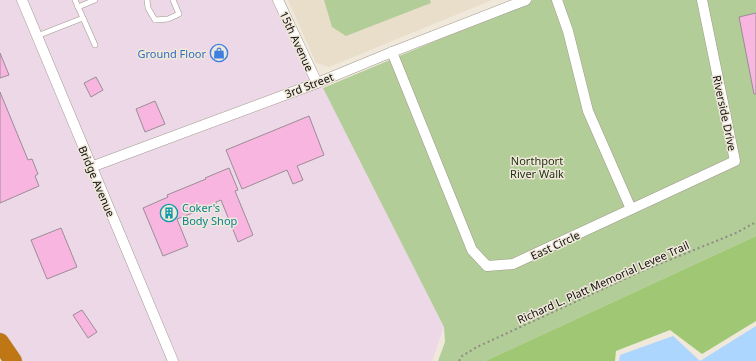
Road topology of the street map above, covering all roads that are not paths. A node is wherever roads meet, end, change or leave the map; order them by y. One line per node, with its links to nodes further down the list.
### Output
1 (22, 0): 12 (street, Bridge Avenue)
2 (75, 0): 10 (lane)
3 (95, 0): 10 (lane)
4 (147, 0): 5 (lane)
5 (173, 0)
6 (278, 0): 15 (street, 15th Avenue)
7 (557, 0): 17 (street)
8 (702, 0): 17 (street, Riverside Drive)
9 (522, 1): 14 (street, 3rd Street)
10 (78, 7): 11 (lane)
11 (83, 18): 12 (lane); 13 (lane)
12 (37, 36): 16 (street, Bridge Avenue)
13 (95, 45)
14 (392, 52): 15 (street, 3rd Street); 17 (street, East Circle)
15 (317, 83): 16 (street, 3rd Street)
16 (91, 167): 20 (street, Bridge Avenue)
17 (631, 209)
18 (0, 342): 19 (highway)
19 (13, 361)
20 (172, 361)

